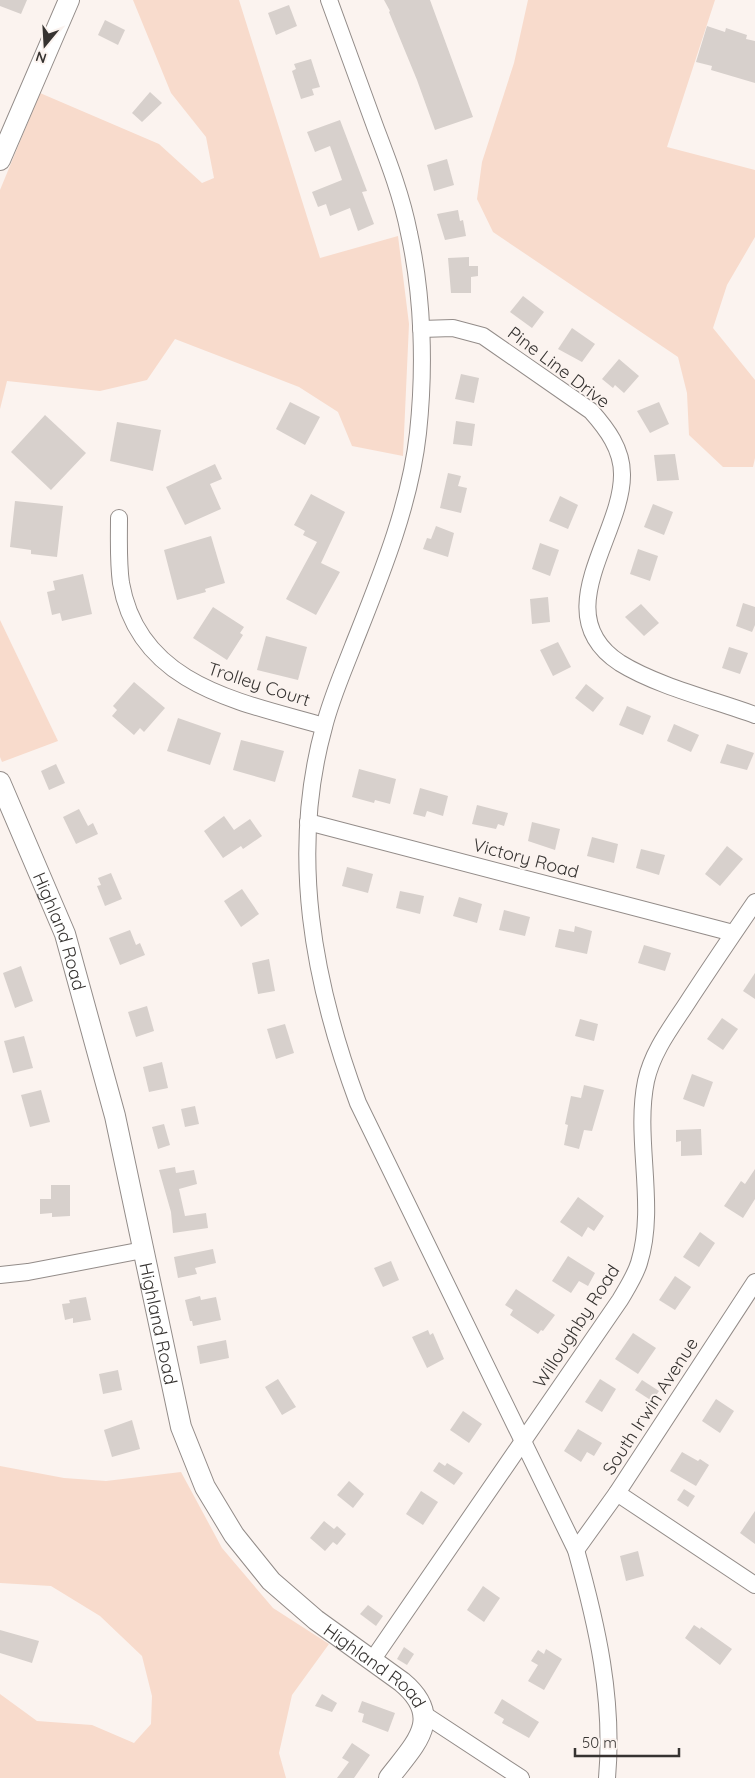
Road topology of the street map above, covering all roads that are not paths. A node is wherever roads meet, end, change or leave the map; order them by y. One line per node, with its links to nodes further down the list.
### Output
1 (69, 0): 3 (street)
2 (329, 0): 4 (street)
3 (0, 160)
4 (421, 329): 6 (street, Pine Line Drive); 7 (street)
5 (119, 518): 7 (street, Trolley Court)
6 (755, 715)
7 (324, 726): 9 (street)
8 (0, 782): 12 (street, Highland Road)
9 (308, 822): 11 (street, Victory Road); 15 (street)
10 (755, 902): 11 (street, Willoughby Road)
11 (734, 933): 15 (street, Willoughby Road)
12 (143, 1250): 13 (street); 19 (street, Highland Road)
13 (0, 1275)
14 (755, 1282): 16 (street, South Irwin Avenue)
15 (524, 1440): 17 (street); 19 (street, Willoughby Road)
16 (617, 1493): 17 (street, South Irwin Avenue); 18 (street)
17 (576, 1550): 23 (street)
18 (755, 1585)
19 (373, 1659): 20 (street, Highland Road)
20 (425, 1715): 21 (street, Highland Road); 22 (street)
21 (389, 1778)
22 (521, 1778)
23 (607, 1778)

